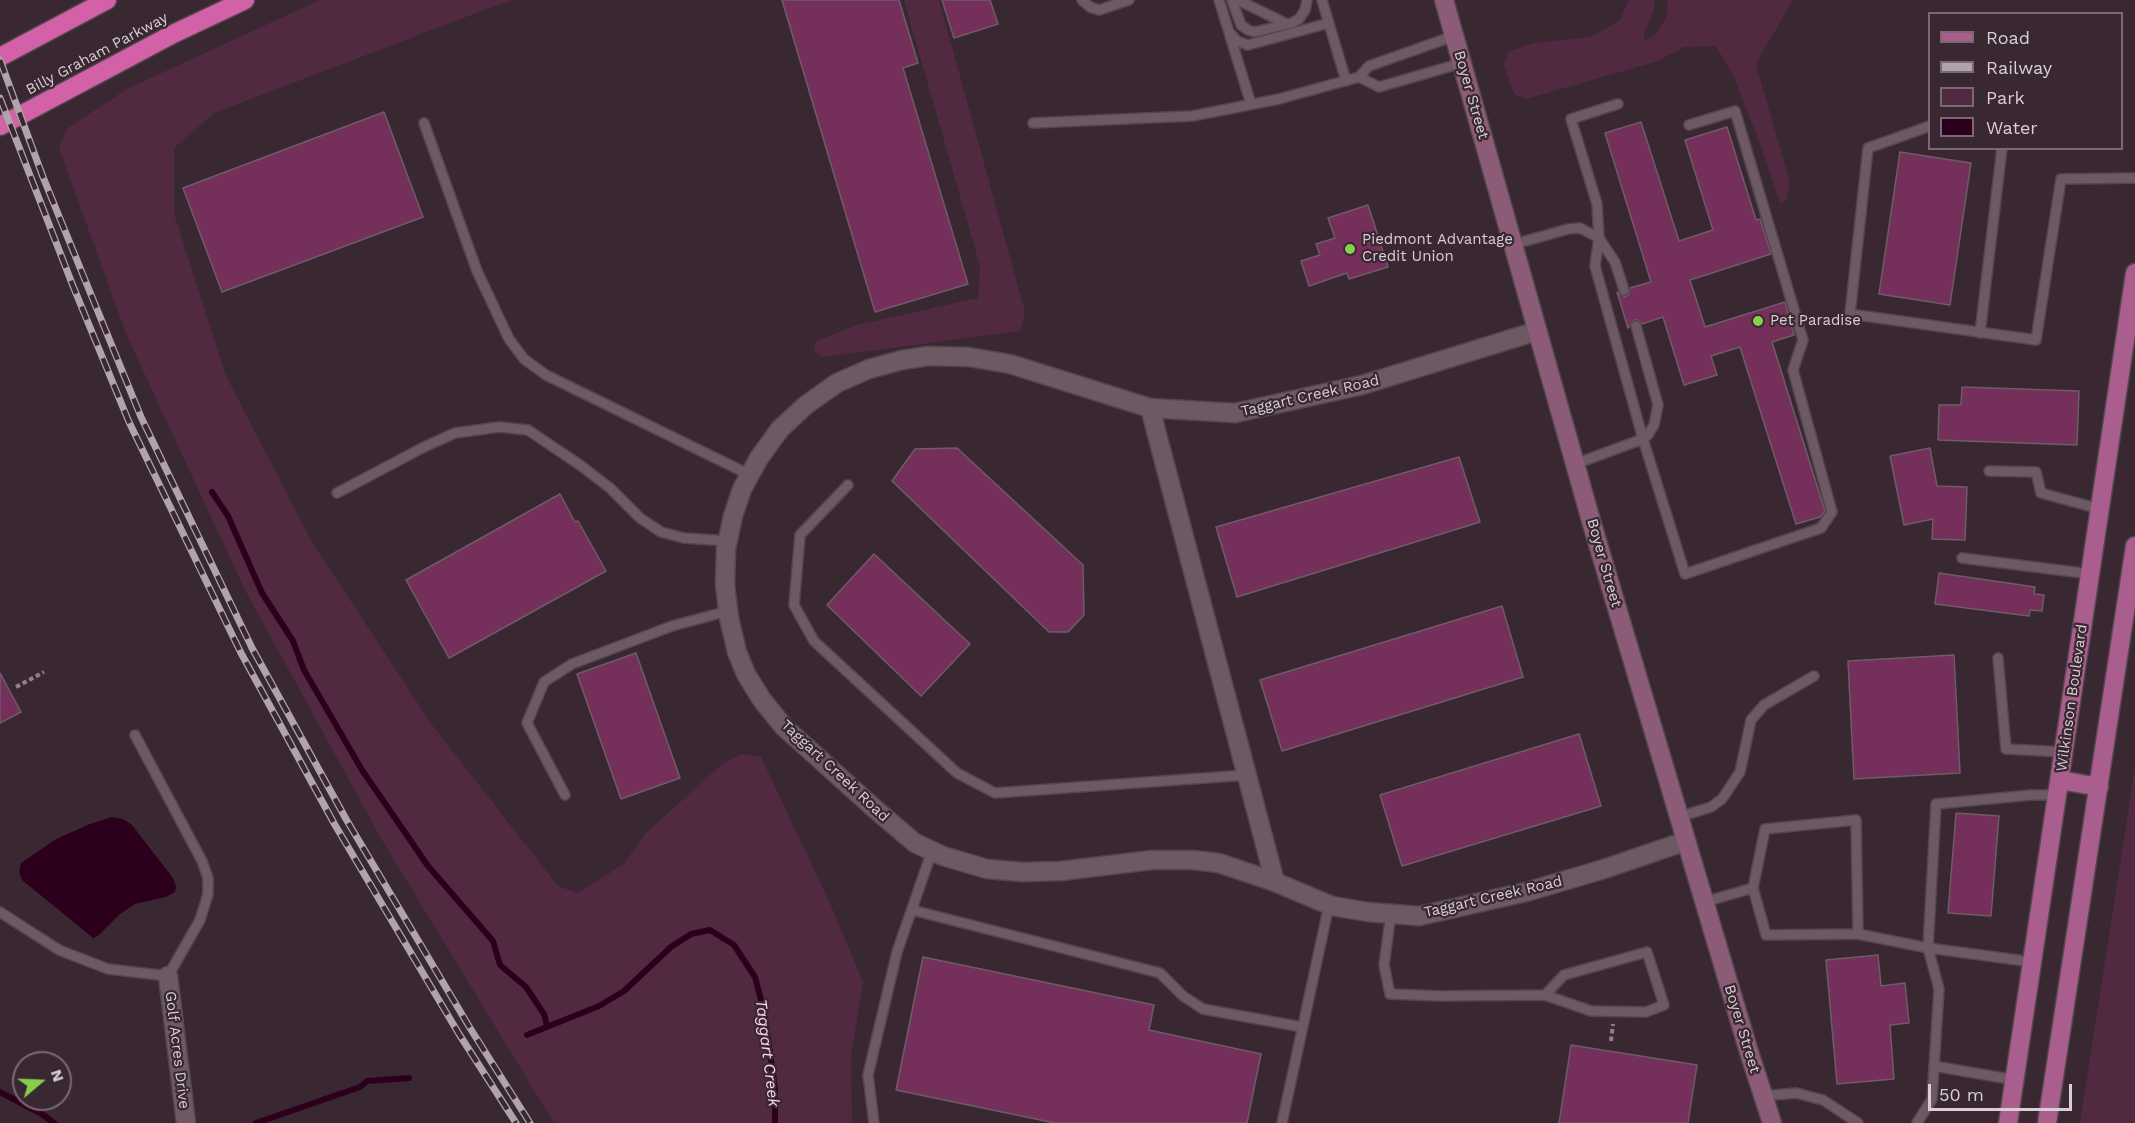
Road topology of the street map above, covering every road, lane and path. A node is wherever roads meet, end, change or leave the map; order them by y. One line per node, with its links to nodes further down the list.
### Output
1 (107, 0): 15 (highway)
2 (245, 0): 24 (highway, Billy Graham Parkway)
3 (1082, 0): 4 (lane)
4 (1129, 0)
5 (1219, 0): 13 (lane)
6 (1232, 0): 12 (lane)
7 (1238, 0): 12 (lane)
8 (1307, 0): 12 (lane)
9 (1322, 0): 11 (lane)
10 (1444, 0): 14 (main road, Boyer Street)
11 (1329, 23): 13 (lane); 18 (lane)
12 (1288, 24)
13 (1228, 31): 19 (lane)
14 (1454, 36): 16 (main road, Boyer Street); 17 (lane)
15 (0, 57)
16 (1462, 63): 17 (lane); 29 (main road, Boyer Street)
17 (1359, 77): 18 (lane)
18 (1346, 81): 19 (lane)
19 (1251, 104): 22 (lane)
20 (1618, 104): 28 (lane)
21 (424, 123): 39 (lane)
22 (1033, 123)
23 (1689, 125): 36 (lane)
24 (0, 126)
25 (1928, 126): 34 (lane)
26 (2002, 150): 34 (lane)
27 (2135, 178): 34 (lane)
28 (1599, 238): 29 (lane); 31 (lane); 36 (lane)
29 (1515, 244): 33 (main road, Boyer Street)
30 (2135, 273): 42 (main road, Wilkinson Boulevard)
31 (1624, 290)
32 (1636, 326): 36 (lane)
33 (1538, 332): 35 (street, Taggart Creek Road); 37 (main road, Boyer Street)
34 (1980, 333)
35 (1150, 408): 39 (street, Taggart Creek Road); 54 (street)
36 (1643, 439): 37 (lane)
37 (1575, 464): 58 (main road, Boyer Street)
38 (1989, 471): 42 (lane)
39 (750, 475): 43 (street, Taggart Creek Road)
40 (848, 485): 54 (lane)
41 (337, 493): 43 (lane)
42 (2100, 509): 46 (main road, Wilkinson Boulevard)
43 (728, 542): 47 (street, Taggart Creek Road)
44 (2135, 546): 55 (main road)
45 (1962, 558): 46 (lane)
46 (2091, 574): 53 (main road, Wilkinson Boulevard)
47 (728, 611): 57 (lane); 60 (street, Taggart Creek Road)
48 (1998, 658): 53 (lane)
49 (44, 672): 51 (path)
50 (1814, 676): 58 (lane)
51 (16, 687)
52 (135, 735): 71 (lane)
53 (2064, 752): 56 (main road, Wilkinson Boulevard)
54 (1247, 775): 61 (street)
55 (2098, 787): 56 (main road); 84 (main road)
56 (2059, 788): 69 (lane); 70 (main road, Wilkinson Boulevard)
57 (565, 795)
58 (1679, 818): 59 (main road, Boyer Street)
59 (1686, 841): 63 (main road, Boyer Street); 67 (street, Taggart Creek Road)
60 (932, 851): 61 (street, Taggart Creek Road); 65 (lane)
61 (1275, 882): 64 (street, Taggart Creek Road)
62 (1753, 888): 63 (lane); 68 (lane); 68 (lane)
63 (1704, 902): 76 (main road, Boyer Street)
64 (1329, 905): 67 (street, Taggart Creek Road); 73 (lane)
65 (912, 910): 73 (lane); 78 (lane)
66 (0, 912): 71 (lane)
67 (1391, 914): 72 (lane)
68 (1857, 934): 69 (lane)
69 (1928, 948): 70 (lane); 74 (lane)
70 (2033, 962): 75 (main road, Wilkinson Boulevard)
71 (168, 976): 77 (street, Golf Acres Drive)
72 (1545, 995): 72 (lane)
73 (1302, 1027): 79 (lane)
74 (1934, 1066): 75 (lane); 82 (lane)
75 (2015, 1083): 83 (main road, Wilkinson Boulevard)
76 (1763, 1096): 80 (main road, Boyer Street); 81 (lane)
77 (186, 1123)
78 (874, 1123)
79 (1282, 1123)
80 (1772, 1123)
81 (1858, 1123)
82 (1917, 1123)
83 (2010, 1123)
84 (2047, 1123)

